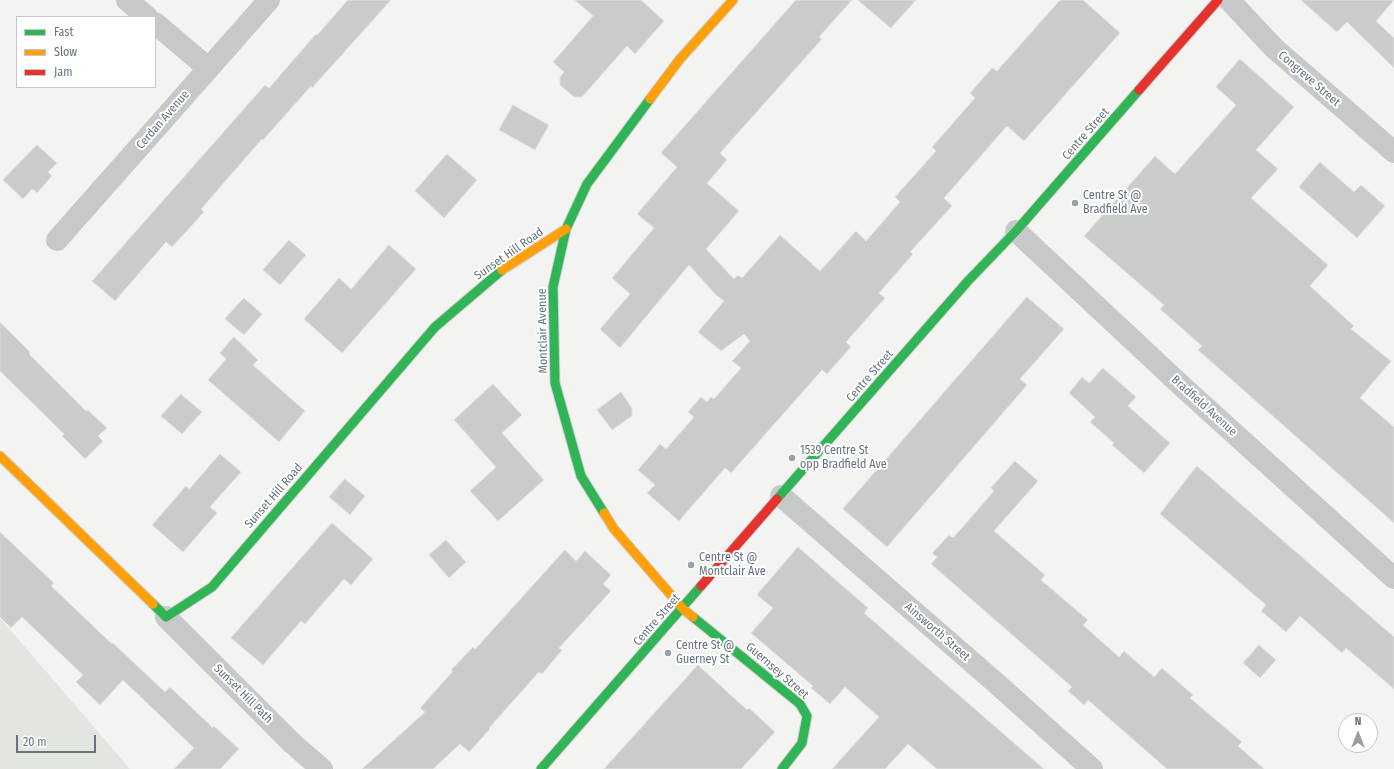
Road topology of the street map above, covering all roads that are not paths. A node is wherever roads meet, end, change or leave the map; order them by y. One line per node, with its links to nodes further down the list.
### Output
1 (127, 0): 6 (street)
2 (268, 0): 8 (street, Cerdan Avenue)
3 (733, 0): 10 (street, Montclair Avenue)
4 (1218, 0): 11 (street, Centre Street)
5 (1229, 0): 9 (street, Congreve Street)
6 (146, 16)
7 (156, 25): 8 (street)
8 (208, 68): 12 (street, Cerdan Avenue)
9 (1394, 152)
10 (566, 229): 16 (street, Montclair Avenue); 17 (street, Sunset Hill Road)
11 (1016, 231): 14 (street, Centre Street); 15 (street, Bradfield Avenue)
12 (57, 240)
13 (0, 456): 17 (street)
14 (781, 496): 16 (street, Centre Street); 21 (street, Ainsworth Street)
15 (1394, 578)
16 (683, 609): 19 (street, Centre Street); 20 (street, Guernsey Street)
17 (166, 617): 18 (street, Sunset Hill Path)
18 (322, 769)
19 (541, 769)
20 (782, 769)
21 (1092, 769)

